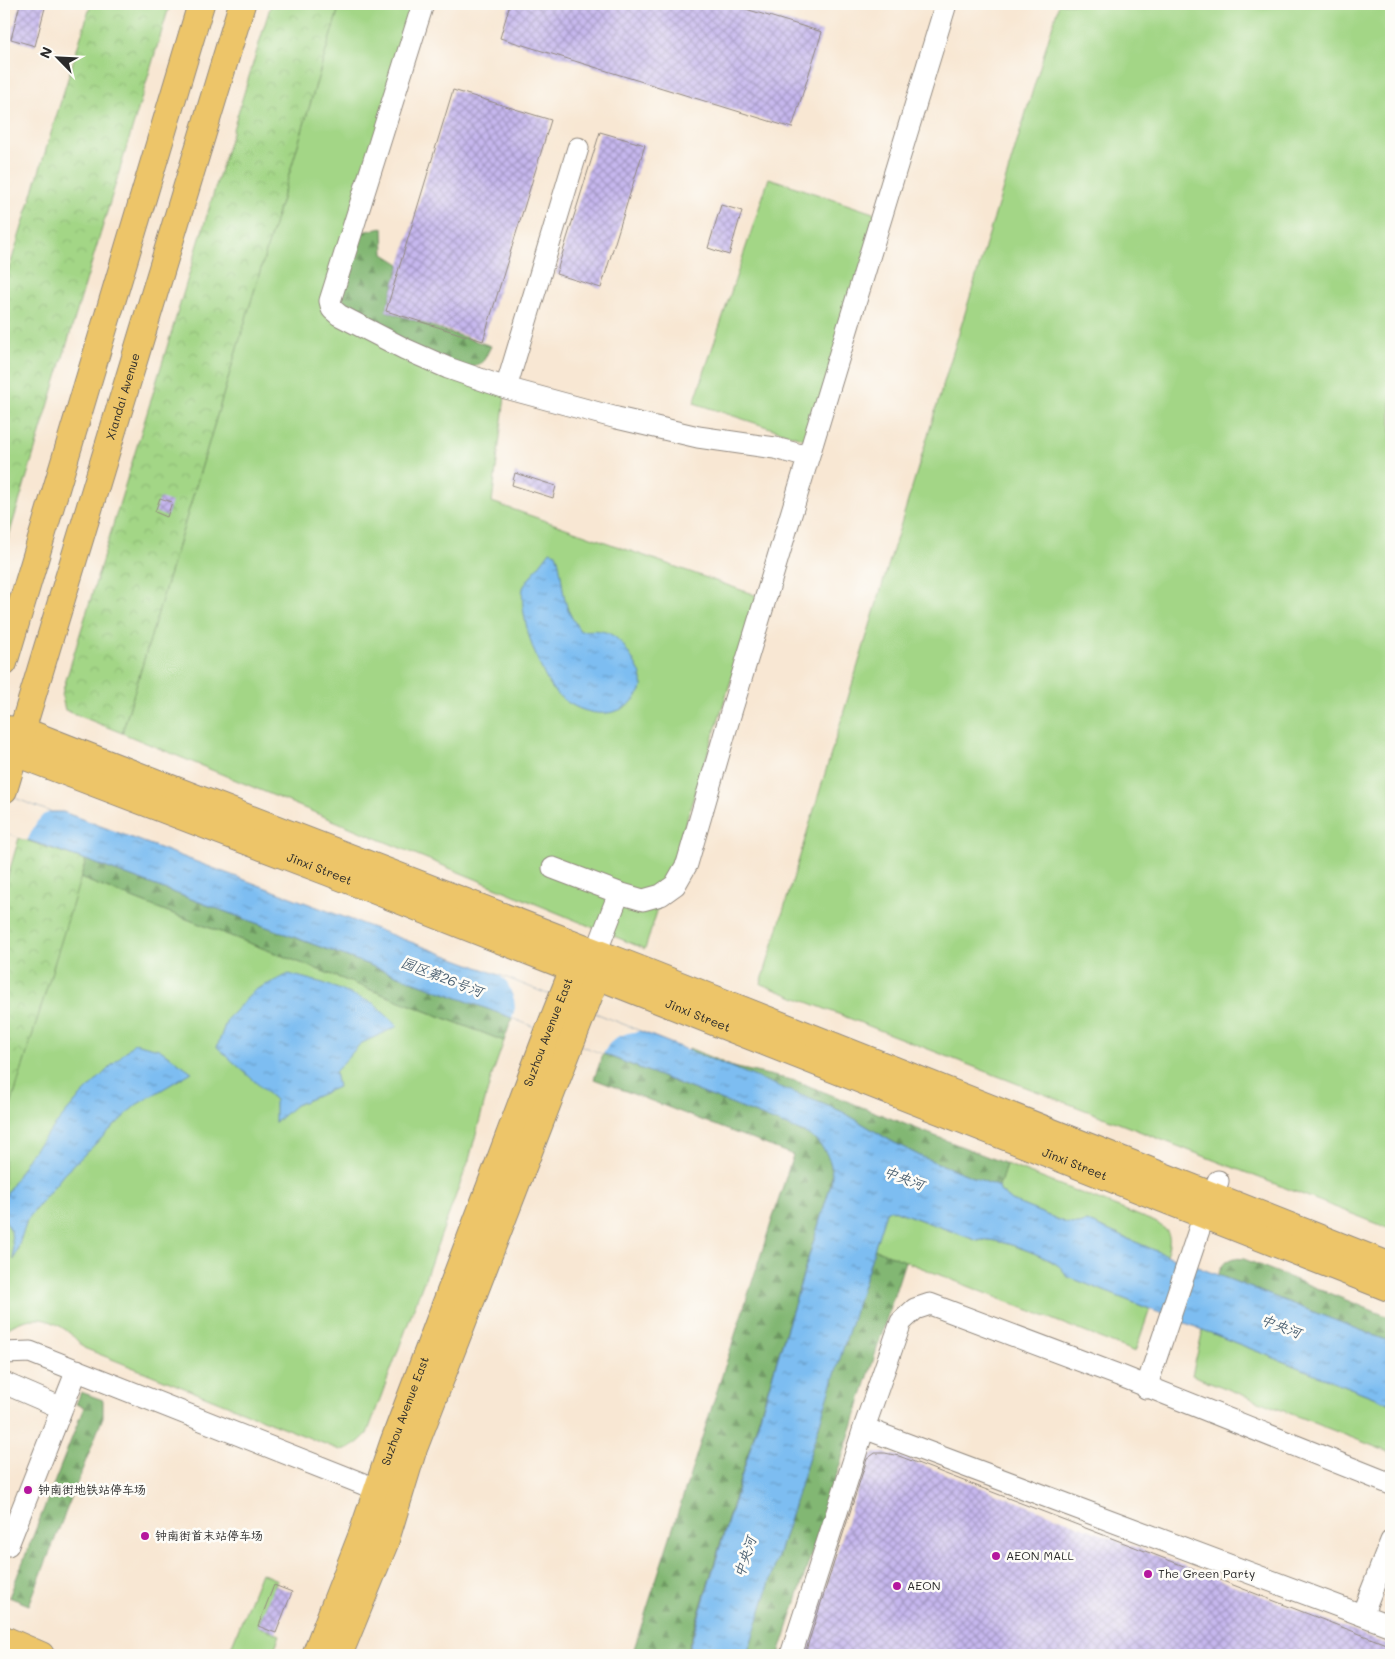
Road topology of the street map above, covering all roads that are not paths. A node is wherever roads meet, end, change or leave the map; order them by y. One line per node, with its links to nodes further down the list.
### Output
1 (201, 4): 8 (main road)
2 (242, 4): 9 (main road, Xiandai Avenue)
3 (423, 4): 6 (lane)
4 (946, 4): 7 (lane)
5 (578, 148): 6 (lane)
6 (506, 388): 7 (lane)
7 (808, 456): 12 (lane)
8 (4, 664)
9 (11, 739): 10 (main road, Xiandai Avenue); 13 (main road, Jinxi Street)
10 (4, 790)
11 (553, 868): 12 (lane)
12 (619, 893): 13 (lane)
13 (589, 966): 14 (main road, Jinxi Street); 24 (main road, Suzhou Avenue East)
14 (1211, 1197): 15 (main road, Jinxi Street); 16 (main road, Jinxi Street); 20 (lane)
15 (1391, 1266)
16 (1391, 1289)
17 (4, 1353): 18 (lane)
18 (77, 1370): 21 (lane); 24 (lane)
19 (4, 1383): 21 (lane)
20 (1146, 1388): 22 (lane); 23 (lane)
21 (62, 1408): 25 (lane)
22 (864, 1428): 27 (lane); 33 (lane)
23 (1391, 1484)
24 (387, 1494): 31 (main road, Suzhou Avenue East); 32 (main road, Suzhou Avenue East)
25 (4, 1543)
26 (1389, 1555): 27 (lane)
27 (1362, 1615): 28 (lane)
28 (1391, 1626)
29 (4, 1640): 30 (main road)
30 (41, 1655)
31 (314, 1655)
32 (339, 1655)
33 (791, 1655)

